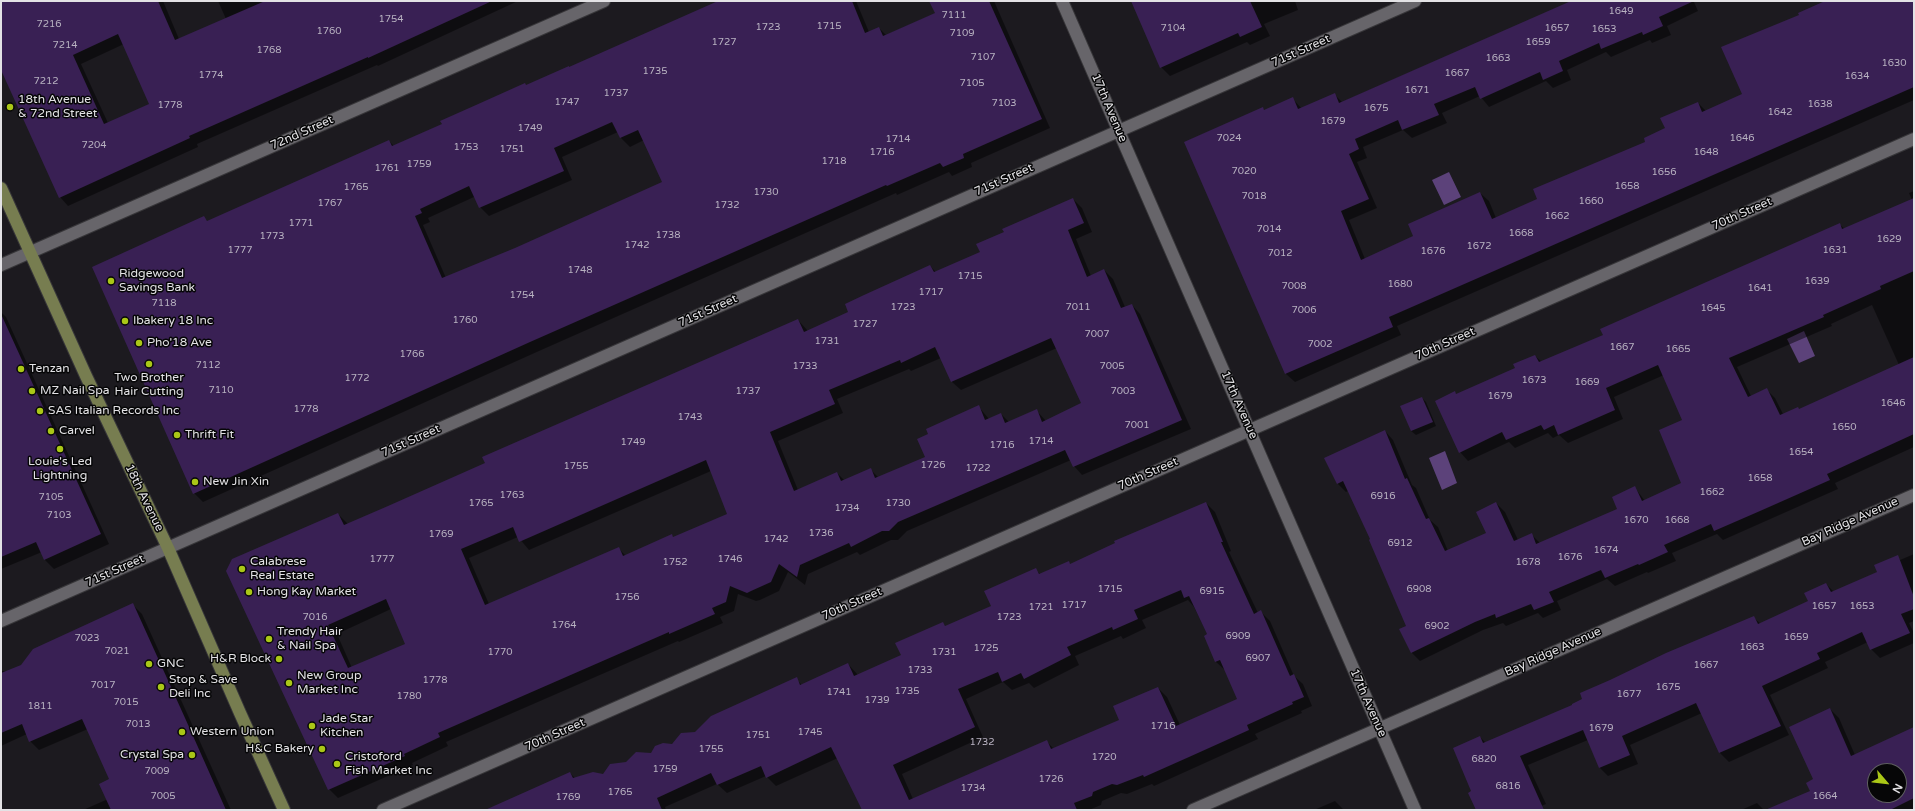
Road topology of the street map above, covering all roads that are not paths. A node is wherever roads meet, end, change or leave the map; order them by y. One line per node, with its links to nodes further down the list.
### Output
1 (604, 1): 7 (street, 72nd Street)
2 (1062, 1): 4 (street, 17th Avenue)
3 (1415, 1): 4 (street, 71st Street)
4 (1118, 130): 9 (street, 17th Avenue); 11 (street, 71st Street)
5 (1914, 139): 9 (street, 70th Street)
6 (1, 188): 7 (street, 18th Avenue)
7 (30, 252): 8 (street, 72nd Street); 11 (street, 18th Avenue)
8 (1, 265)
9 (1249, 430): 13 (street, 17th Avenue); 15 (street, 70th Street)
10 (1914, 494): 13 (street, Bay Ridge Avenue)
11 (168, 548): 12 (street, 71st Street); 14 (street, 18th Avenue)
12 (1, 621)
13 (1379, 728): 16 (street, Bay Ridge Avenue); 17 (street, 17th Avenue)
14 (284, 810)
15 (383, 810)
16 (1193, 810)
17 (1415, 810)

